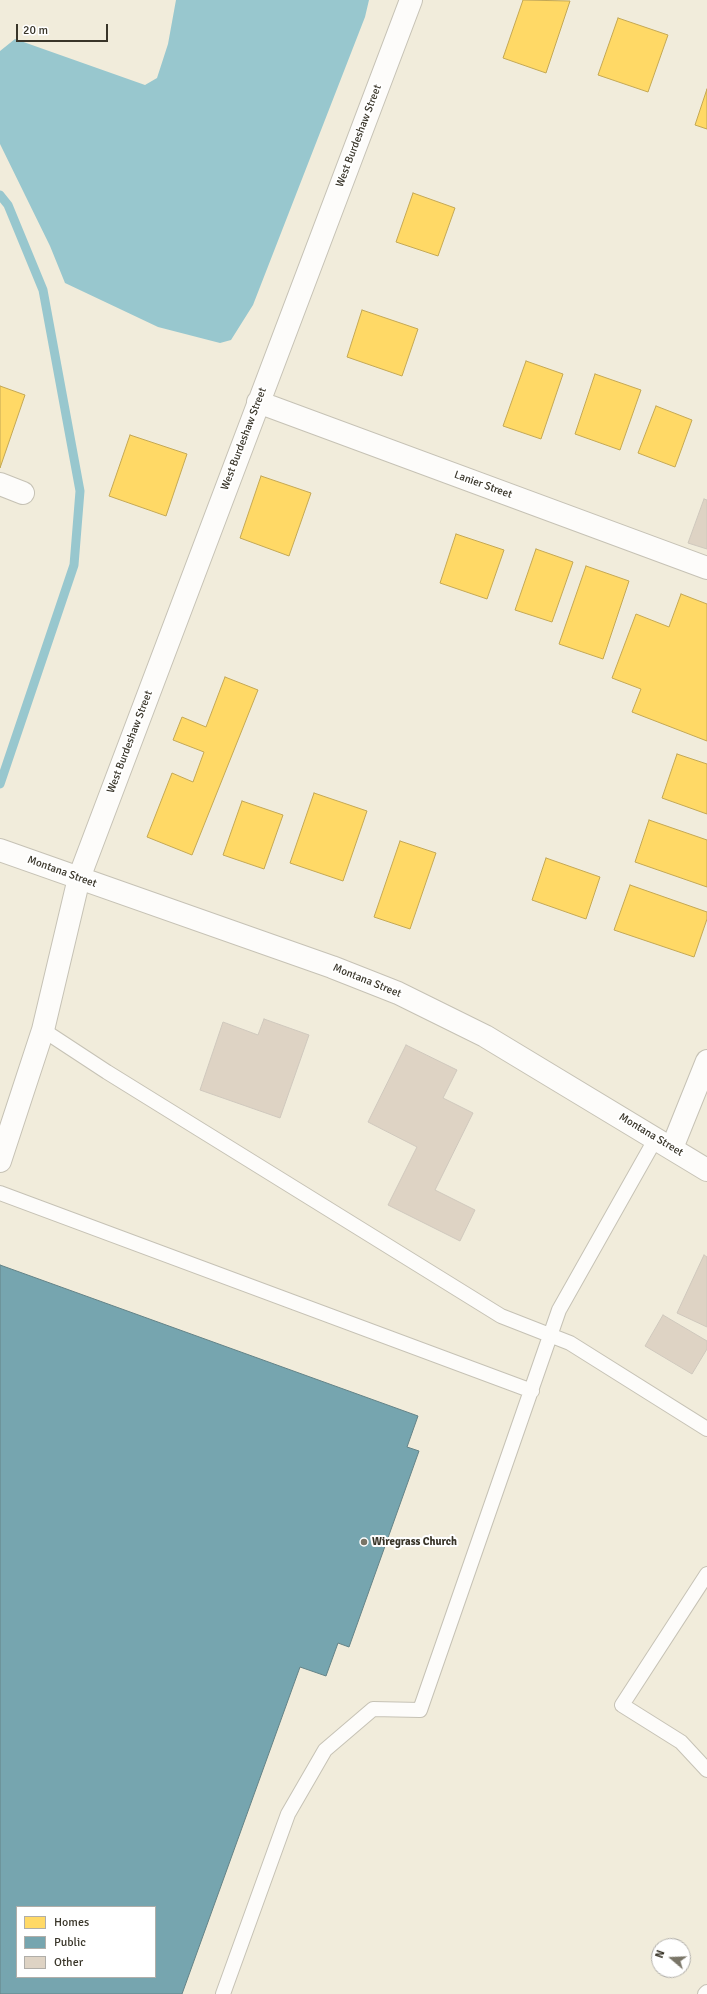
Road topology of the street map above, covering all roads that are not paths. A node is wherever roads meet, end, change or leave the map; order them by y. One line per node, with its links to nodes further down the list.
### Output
1 (411, 0): 2 (street, West Burdeshaw Street)
2 (258, 402): 5 (street, Lanier Street); 7 (street, West Burdeshaw Street)
3 (0, 484): 4 (street)
4 (23, 493)
5 (707, 568)
6 (0, 850): 7 (street, Montana Street)
7 (79, 878): 8 (street, West Burdeshaw Street); 10 (street, Montana Street)
8 (43, 1030): 11 (street, West Burdeshaw Street); 14 (lane)
9 (707, 1061): 10 (street)
10 (664, 1143): 12 (street, Montana Street); 14 (lane)
11 (0, 1161)
12 (707, 1170)
13 (0, 1193): 15 (lane)
14 (550, 1335): 15 (lane); 16 (lane)
15 (532, 1391): 19 (lane)
16 (707, 1429)
17 (707, 1574): 18 (lane)
18 (707, 1770)
19 (223, 1994)

